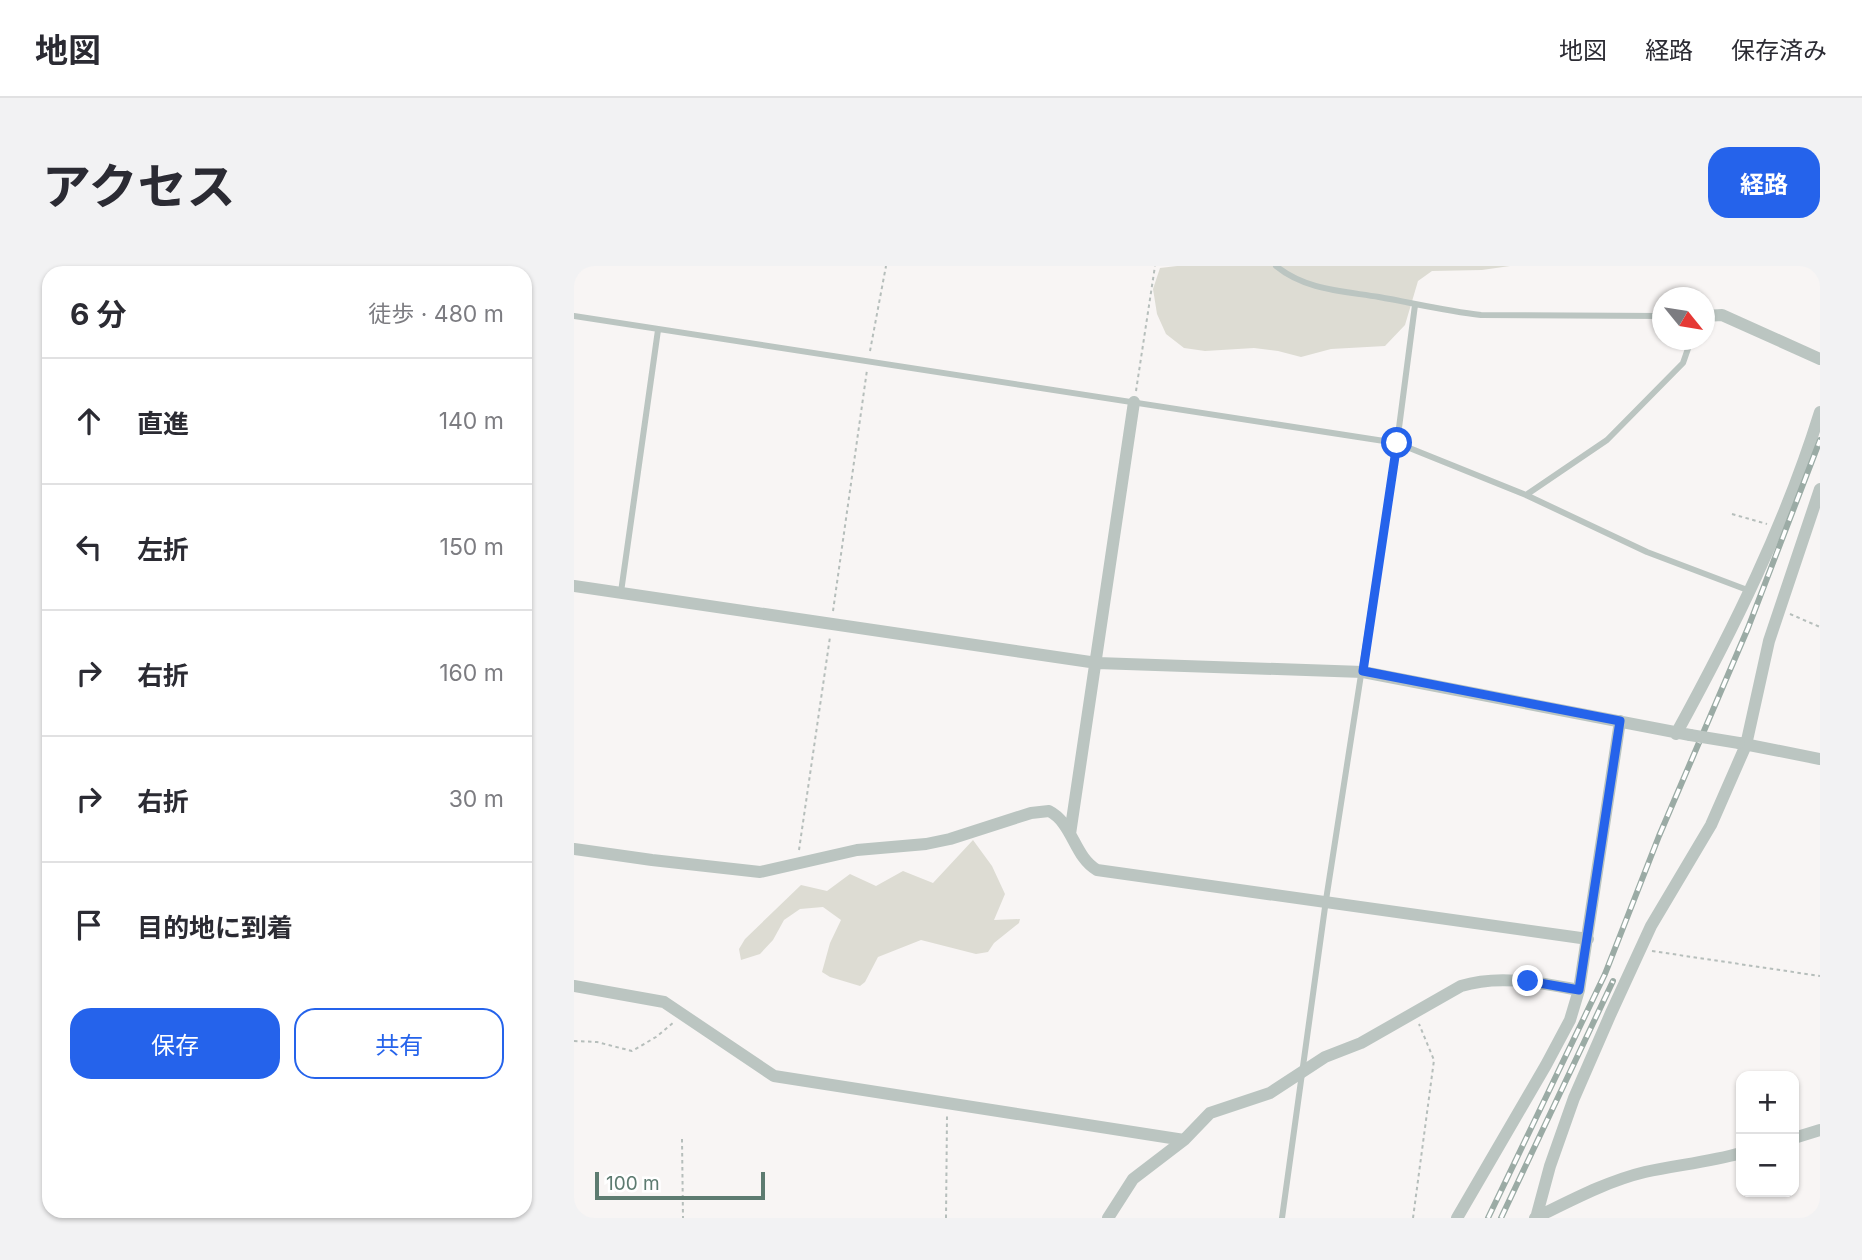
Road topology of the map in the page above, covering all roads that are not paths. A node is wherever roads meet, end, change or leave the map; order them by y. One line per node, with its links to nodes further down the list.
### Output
1 (1276, 266): 2 (lane)
2 (1415, 305): 5 (lane); 11 (lane)
3 (1715, 315): 8 (street)
4 (574, 316): 6 (lane)
5 (1652, 316)
6 (658, 330): 9 (lane); 16 (lane)
7 (1688, 350): 13 (lane)
8 (1820, 359)
9 (1134, 402): 11 (lane); 17 (street)
10 (1820, 412): 15 (street)
11 (1397, 443): 13 (lane); 18 (lane)
12 (1820, 489): 21 (street)
13 (1526, 495): 15 (lane)
14 (574, 586): 16 (street)
15 (1750, 591): 20 (street)
16 (621, 592): 17 (street)
17 (1097, 663): 18 (street); 23 (street)
18 (1363, 671): 19 (street); 25 (lane)
19 (1620, 721): 20 (street); 26 (street)
20 (1683, 735): 21 (street, bridge)
21 (1743, 744): 22 (street); 37 (street)
22 (1820, 759)
23 (1070, 834): 24 (street); 25 (street)
24 (574, 849)
25 (1326, 901): 26 (street); 29 (lane)
26 (1588, 939): 28 (street)
27 (574, 986): 32 (street)
28 (1579, 990): 29 (street); 36 (street)
29 (1304, 1070): 32 (street); 35 (lane)
30 (1820, 1130): 31 (street)
31 (1799, 1136)
32 (1184, 1140): 34 (street)
33 (1736, 1155): 37 (street)
34 (1108, 1218)
35 (1282, 1218)
36 (1457, 1218)
37 (1536, 1218)

